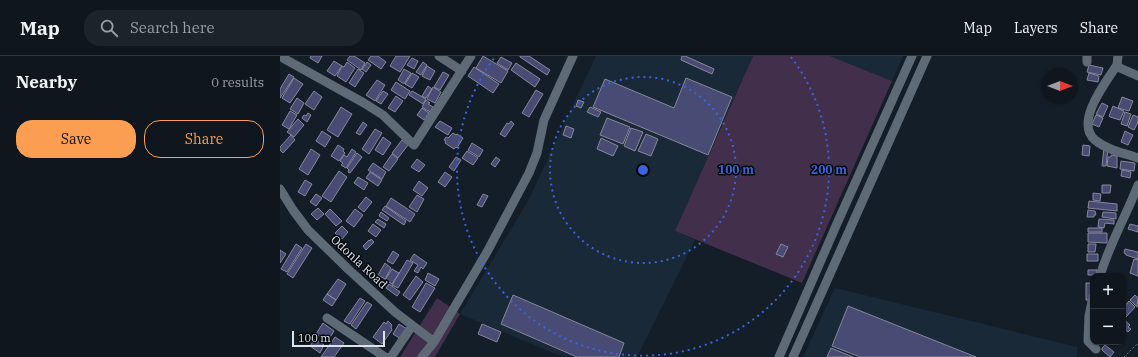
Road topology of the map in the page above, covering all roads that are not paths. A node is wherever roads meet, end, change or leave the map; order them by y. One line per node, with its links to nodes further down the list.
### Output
1 (439, 56): 8 (street)
2 (471, 56): 8 (street)
3 (573, 56): 17 (street)
4 (928, 56): 23 (street)
5 (909, 57): 22 (street)
6 (282, 59): 8 (street)
7 (1118, 60): 9 (street); 10 (street)
8 (462, 71)
9 (1138, 76)
10 (1138, 158)
11 (1138, 185): 13 (street)
12 (280, 189): 16 (street, Odonla Road)
13 (1101, 273)
14 (1090, 309): 18 (street)
15 (327, 318): 19 (street)
16 (412, 326): 17 (street, Odonla Road); 20 (street)
17 (434, 342): 21 (street)
18 (1096, 349)
19 (385, 357)
20 (391, 357)
21 (422, 357)
22 (779, 357)
23 (793, 357)

